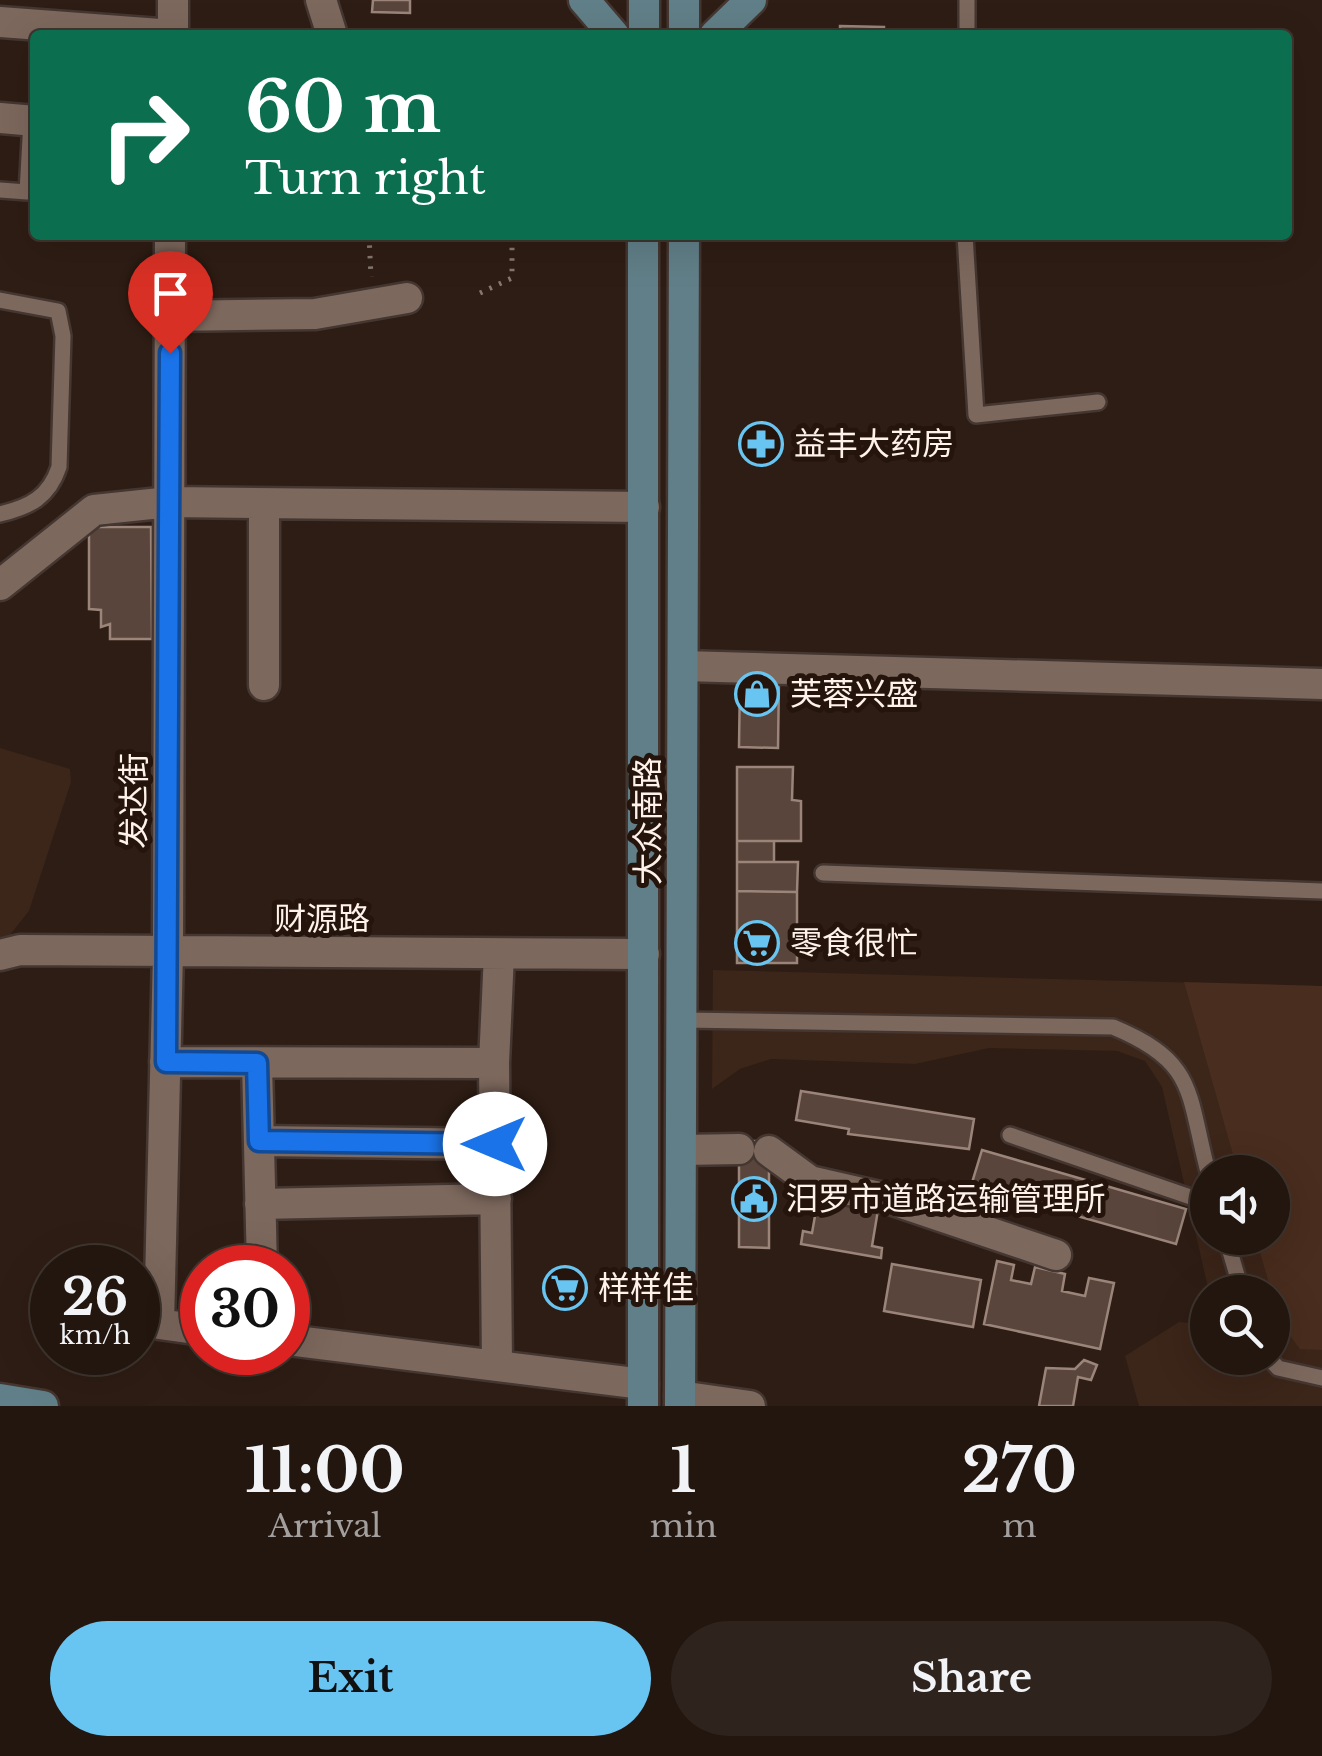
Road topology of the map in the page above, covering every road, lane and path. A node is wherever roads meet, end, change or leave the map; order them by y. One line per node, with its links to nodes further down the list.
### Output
1 (173, 0): 10 (street)
2 (320, 0): 11 (street)
3 (584, 0): 12 (main road)
4 (644, 0): 13 (main road)
5 (684, 0): 14 (main road)
6 (750, 0): 15 (main road)
7 (967, 0): 16 (lane)
8 (0, 22): 9 (street)
9 (106, 30)
10 (173, 30)
11 (330, 30)
12 (610, 30)
13 (644, 30)
14 (684, 30)
15 (720, 30)
16 (967, 30)
17 (0, 118): 18 (street)
18 (30, 121)
19 (30, 156): 20 (lane)
20 (0, 190)
21 (170, 240): 31 (street, 发达街)
22 (369, 240): 30 (path)
23 (512, 240): 27 (path)
24 (644, 240): 35 (main road, 大众南路)
25 (684, 240): 38 (main road, 大众南路)
26 (966, 240): 32 (lane)
27 (480, 293)
28 (407, 298): 30 (street)
29 (0, 300): 36 (lane)
30 (373, 304): 31 (street)
31 (170, 316): 33 (street, 发达街)
32 (1098, 402)
33 (170, 502): 34 (street); 37 (street); 43 (street, 发达街)
34 (264, 505): 35 (street); 40 (street)
35 (644, 507): 45 (main road, 大众南路)
36 (0, 514)
37 (0, 586)
38 (682, 666): 39 (street); 47 (main road, 大众南路)
39 (1322, 684)
40 (264, 685)
41 (822, 872): 42 (lane)
42 (1322, 891)
43 (168, 953): 44 (street, 财源路); 46 (street, 财源路); 48 (street, 发达街)
44 (500, 954): 45 (street, 财源路); 50 (street)
45 (644, 954): 66 (main road, 大众南路)
46 (0, 955)
47 (684, 1020): 54 (main road, 大众南路); 55 (lane)
48 (166, 1062): 49 (street); 61 (street, 发达街)
49 (257, 1063): 50 (street); 52 (street)
50 (494, 1063): 53 (street)
51 (1010, 1135): 56 (lane)
52 (259, 1141): 53 (street); 58 (street)
53 (495, 1144): 57 (street)
54 (682, 1150): 60 (street); 68 (main road, 大众南路)
55 (1204, 1155)
56 (1190, 1197)
57 (496, 1199): 58 (street); 63 (street)
58 (260, 1204): 59 (street)
59 (261, 1245)
60 (1056, 1256)
61 (180, 1327)
62 (310, 1343): 63 (street)
63 (497, 1364): 66 (street)
64 (1290, 1371): 65 (lane)
65 (1322, 1378)
66 (643, 1395)
67 (0, 1399): 69 (main road)
68 (680, 1401): 70 (street)
69 (44, 1406)
70 (750, 1406)

